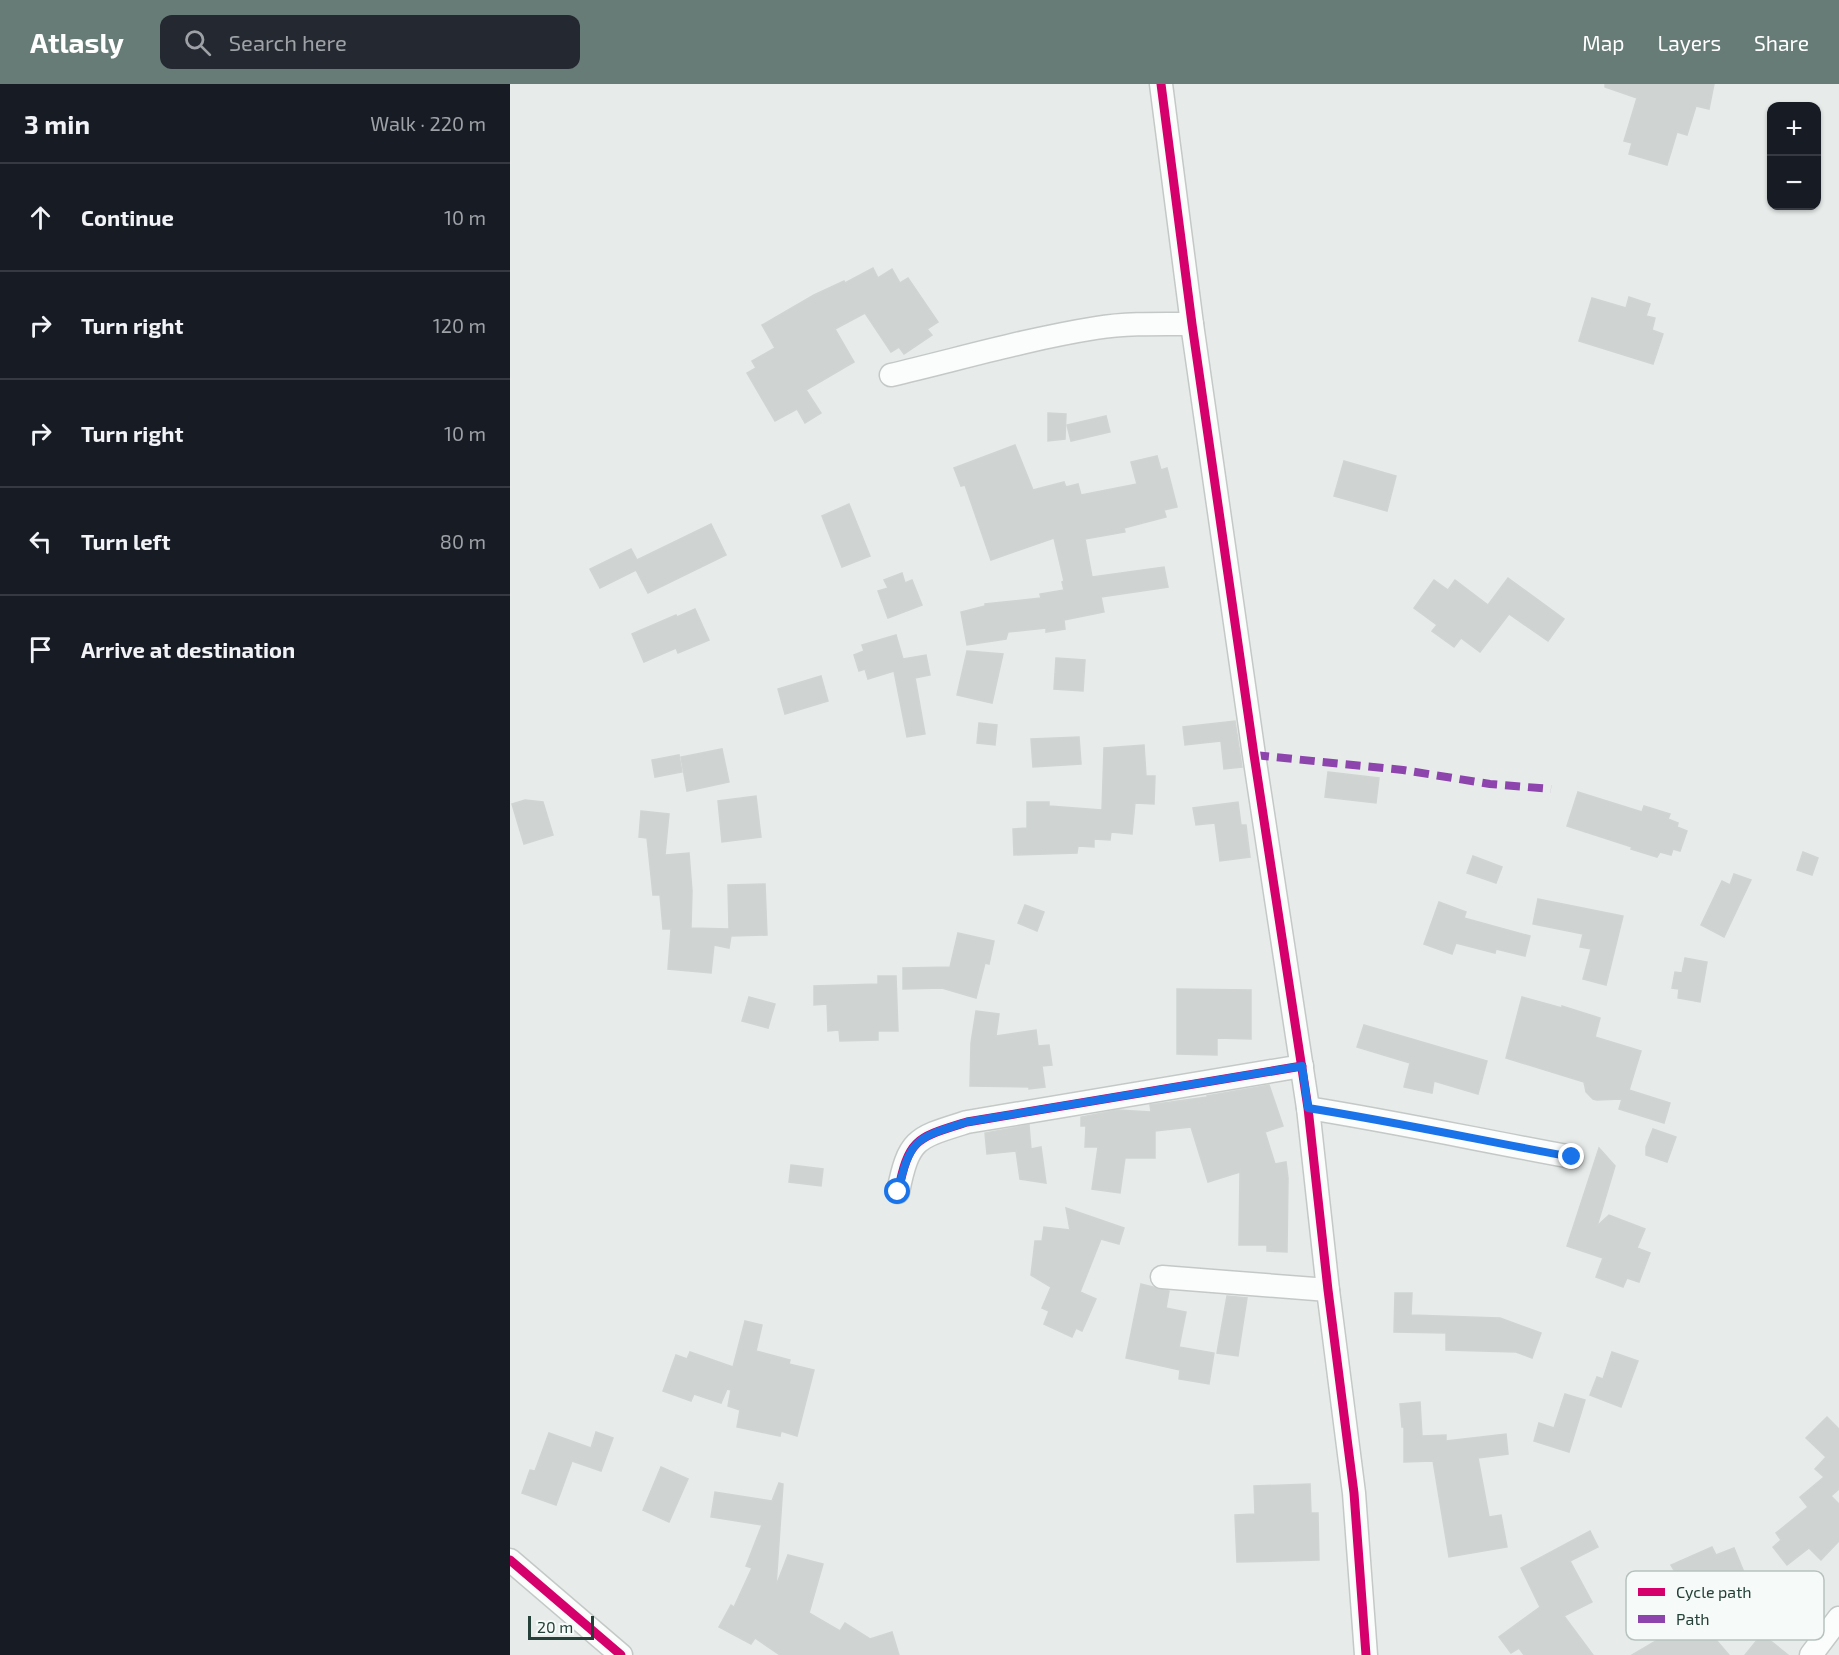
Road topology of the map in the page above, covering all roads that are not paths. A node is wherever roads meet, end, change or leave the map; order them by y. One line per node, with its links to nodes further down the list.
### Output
1 (1161, 84): 2 (street)
2 (1192, 324): 3 (street); 4 (street)
3 (891, 375)
4 (1302, 1066): 5 (street); 7 (street)
5 (1308, 1108): 6 (street); 9 (street)
6 (1572, 1157)
7 (898, 1192)
8 (1162, 1277): 9 (street)
9 (1328, 1290): 15 (street)
10 (510, 1560): 14 (street)
11 (1839, 1618): 12 (street)
12 (1824, 1638)
13 (1822, 1640): 16 (street)
14 (621, 1655)
15 (1366, 1655)
16 (1811, 1655)

